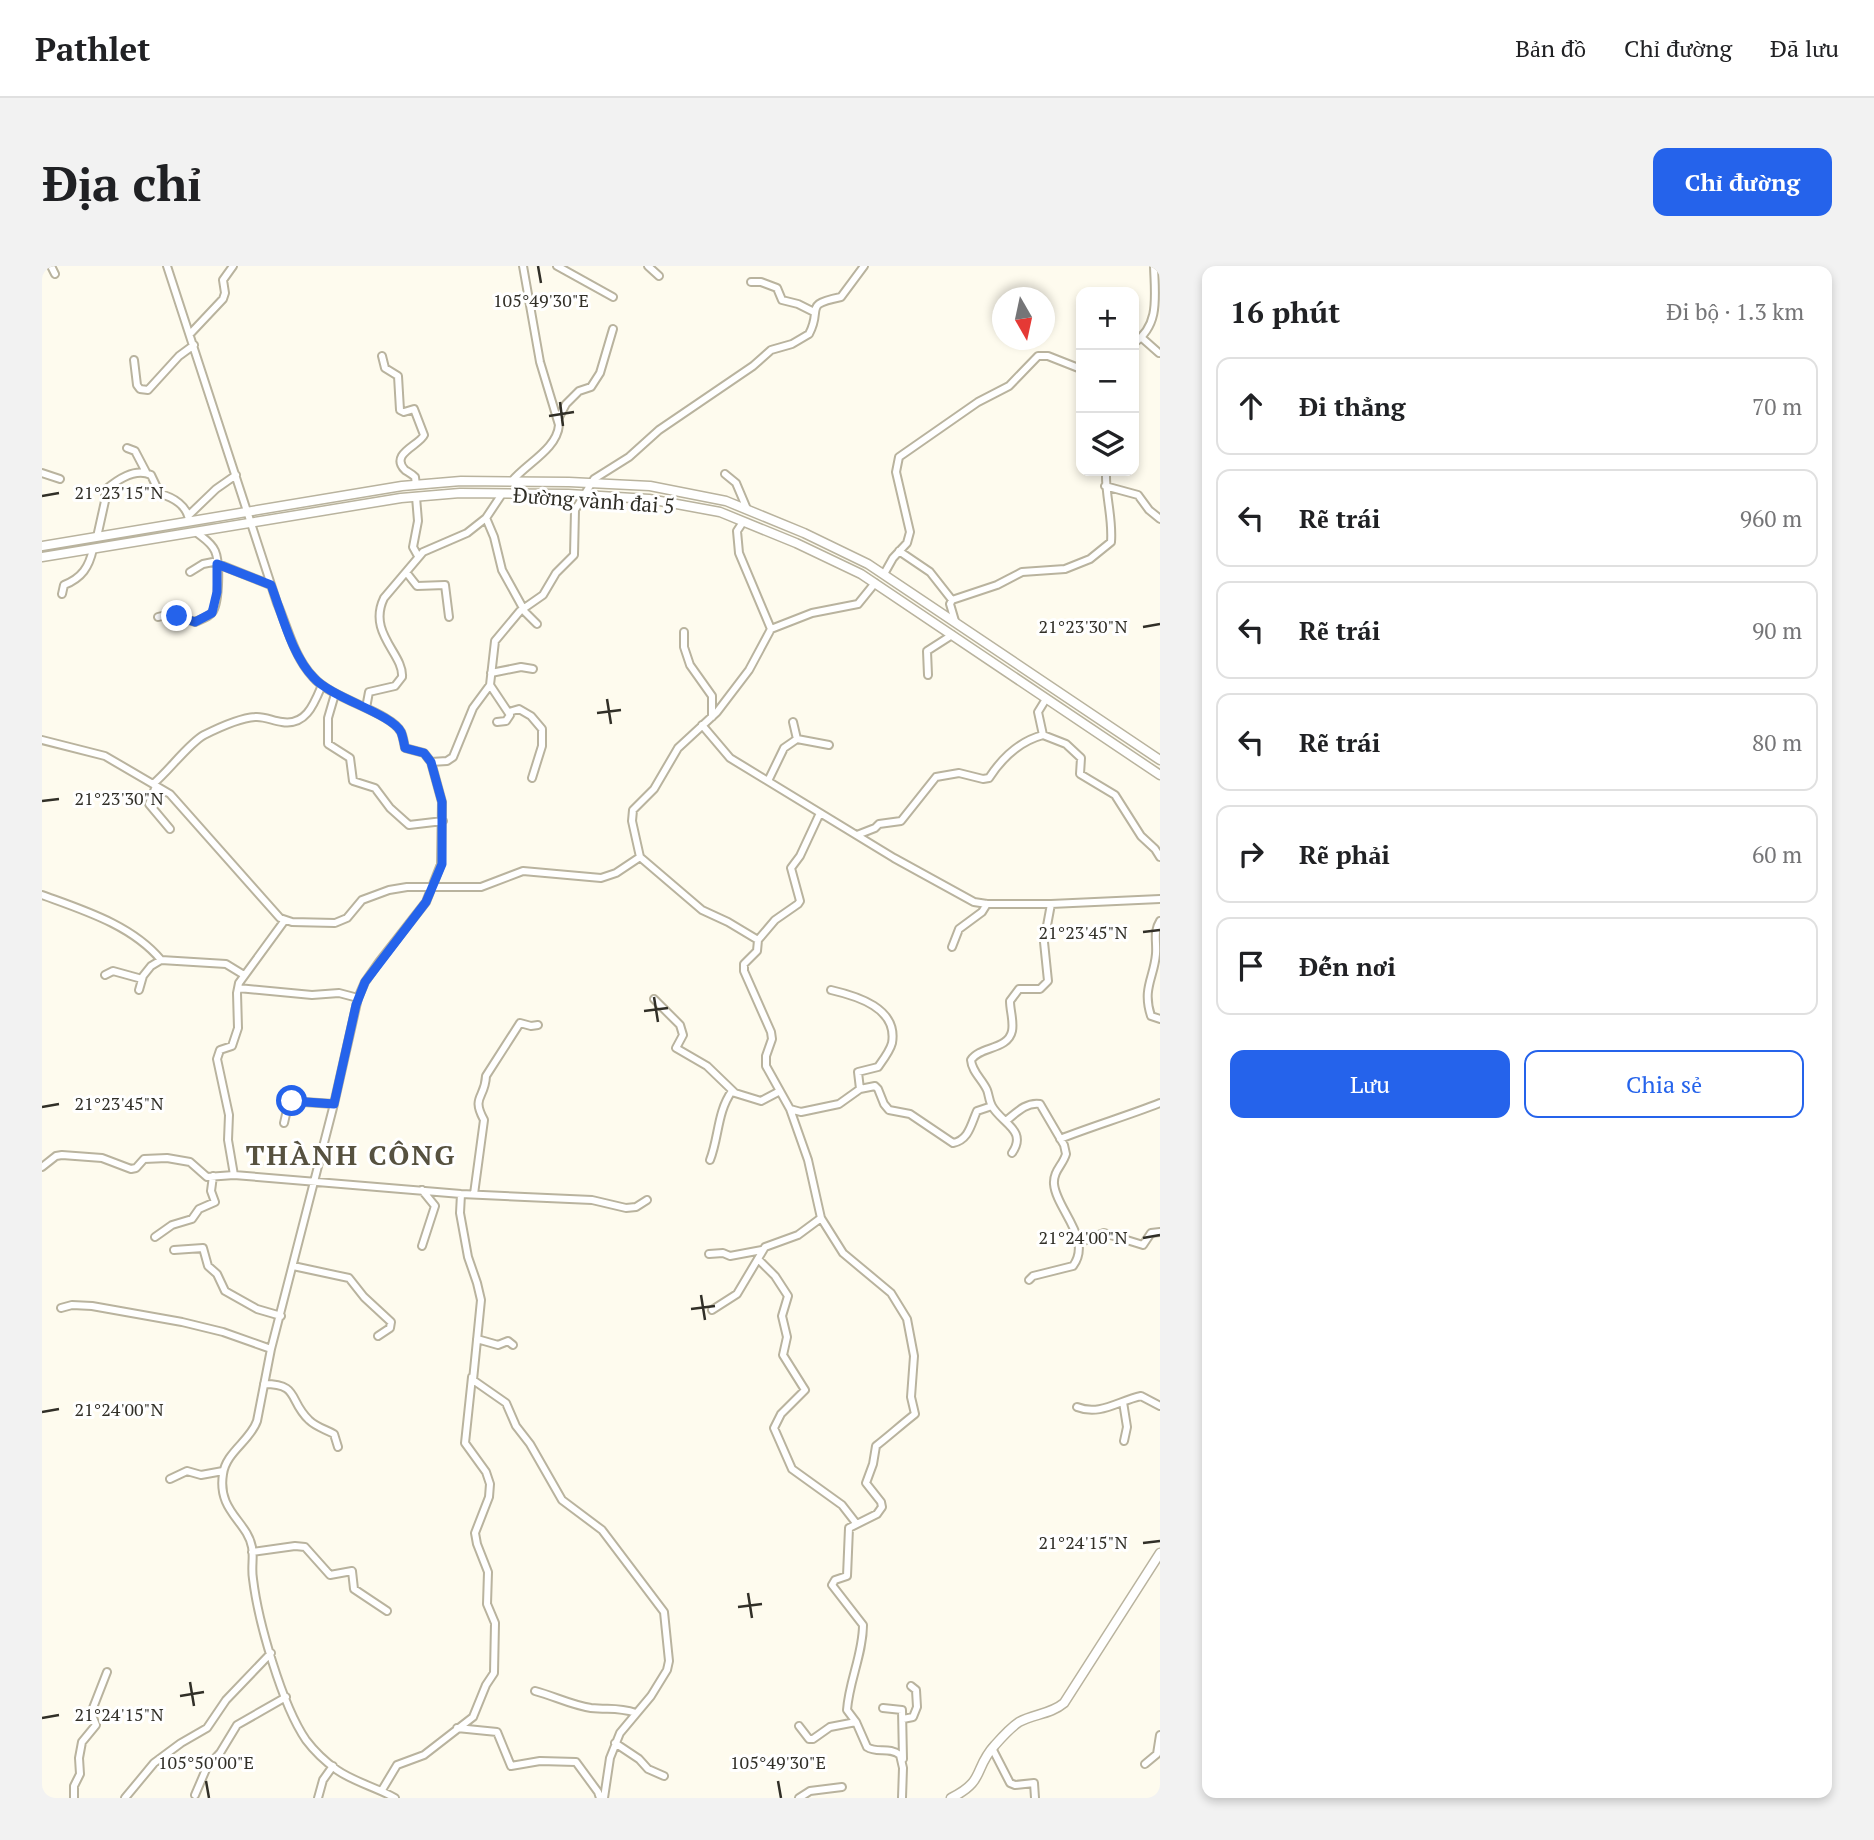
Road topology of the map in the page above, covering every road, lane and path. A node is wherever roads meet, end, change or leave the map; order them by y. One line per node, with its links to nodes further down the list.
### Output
1 (51, 266): 9 (street)
2 (167, 266): 16 (street)
3 (233, 266): 16 (street)
4 (523, 266): 24 (street)
5 (558, 266): 12 (street)
6 (648, 266): 10 (street)
7 (864, 266): 13 (street)
8 (1154, 266): 14 (street)
9 (55, 274)
10 (659, 276)
11 (751, 282): 13 (street)
12 (613, 297)
13 (814, 312): 33 (street)
14 (1158, 322): 17 (street)
15 (613, 329): 24 (street)
16 (190, 334): 19 (street)
17 (1142, 338): 18 (street); 20 (street)
18 (1139, 340)
19 (194, 345): 22 (street); 29 (street)
20 (1159, 353)
21 (382, 356): 34 (street)
22 (134, 360)
23 (1076, 367): 50 (street)
24 (558, 419): 32 (street)
25 (127, 448): 26 (street)
26 (146, 472): 41 (street); 47 (street)
27 (42, 473): 31 (street)
28 (725, 474): 39 (street)
29 (236, 475): 40 (street); 41 (street)
30 (1106, 476): 35 (street)
31 (60, 479)
32 (512, 481): 33 (main road, Đường vành đai 5); 34 (main road, Đường vành đai 5)
33 (591, 483): 37 (street); 39 (main road, Đường vành đai 5)
34 (416, 485): 40 (main road, Đường vành đai 5)
35 (1105, 486): 43 (street); 60 (street)
36 (502, 494): 37 (main road, Đường vành đai 5); 38 (main road, Đường vành đai 5); 42 (street)
37 (583, 495): 44 (main road, Đường vành đai 5); 61 (street)
38 (416, 497): 45 (main road, Đường vành đai 5); 51 (street)
39 (747, 509): 56 (main road, Đường vành đai 5)
40 (248, 512): 41 (main road, Đường vành đai 5); 45 (street)
41 (189, 518): 47 (main road, Đường vành đai 5)
42 (486, 518): 51 (street); 61 (street)
43 (1160, 519)
44 (743, 522): 57 (main road, Đường vành đai 5); 66 (street)
45 (251, 523): 46 (main road, Đường vành đai 5); 58 (street)
46 (196, 532): 49 (main road, Đường vành đai 5); 53 (street)
47 (97, 537): 48 (main road, Đường vành đai 5)
48 (42, 546)
49 (93, 549): 52 (main road, Đường vành đai 5); 59 (street)
50 (899, 551): 56 (street); 60 (street)
51 (418, 556): 55 (street)
52 (42, 557)
53 (217, 564): 54 (street); 58 (street); 62 (street)
54 (190, 572)
55 (406, 572): 63 (street); 76 (street)
56 (884, 574): 64 (main road, Đường vành đai 5)
57 (875, 583): 66 (street); 68 (main road, Đường vành đai 5)
58 (271, 585): 72 (street)
59 (62, 594)
60 (952, 600): 64 (street)
61 (522, 609): 65 (street); 70 (street)
62 (158, 617)
63 (449, 617)
64 (955, 622): 86 (main road, Đường vành đai 5)
65 (537, 624)
66 (771, 629): 78 (street)
67 (684, 632): 78 (street)
68 (952, 635): 71 (street); 75 (main road, Đường vành đai 5)
69 (533, 669): 70 (street)
70 (491, 673): 73 (street)
71 (928, 675)
72 (322, 685): 74 (street); 91 (street)
73 (490, 685): 77 (street); 87 (street)
74 (335, 694): 76 (street); 93 (street)
75 (1046, 699): 82 (street); 88 (main road, Đường vành đai 5)
76 (366, 708): 87 (street)
77 (509, 712): 79 (street); 89 (street)
78 (712, 716): 81 (street)
79 (498, 722)
80 (793, 722): 83 (street)
81 (702, 726): 90 (street); 96 (street)
82 (1043, 735): 95 (street); 97 (street)
83 (797, 739): 85 (street); 90 (street)
84 (42, 740): 91 (street)
85 (829, 745)
86 (1160, 760)
87 (431, 762): 93 (street)
88 (1160, 775)
89 (532, 778)
90 (768, 780): 92 (street)
91 (155, 785): 94 (street); 103 (street)
92 (820, 813): 95 (street); 105 (street)
93 (443, 821): 98 (street)
94 (170, 829)
95 (857, 835): 101 (street)
96 (640, 857): 98 (street); 105 (street)
97 (1160, 857)
98 (432, 889): 103 (street); 114 (street)
99 (42, 895): 107 (street)
100 (1160, 899): 102 (street)
101 (987, 904): 102 (street); 106 (street)
102 (1051, 904): 123 (street)
103 (285, 920): 109 (street)
104 (1160, 921): 116 (street)
105 (758, 940): 120 (street)
106 (952, 947)
107 (161, 960): 109 (street); 110 (street)
108 (105, 975): 110 (street)
109 (244, 975): 111 (street)
110 (142, 979): 112 (street)
111 (238, 988): 114 (street); 131 (street)
112 (139, 990)
113 (831, 990): 118 (street)
114 (358, 998): 122 (street)
115 (654, 999): 119 (street)
116 (1160, 1019)
117 (538, 1025): 136 (street)
118 (860, 1089): 123 (street); 124 (street)
119 (732, 1091): 120 (street); 129 (street)
120 (780, 1091): 124 (street)
121 (1160, 1103): 127 (street)
122 (334, 1104): 126 (street); 133 (street)
123 (992, 1106): 125 (street)
124 (790, 1110): 138 (street)
125 (1006, 1121): 127 (street); 128 (street)
126 (284, 1123)
127 (1060, 1139): 141 (street)
128 (1012, 1153)
129 (710, 1160)
130 (42, 1167): 132 (street)
131 (234, 1175): 132 (street); 133 (street)
132 (213, 1176): 140 (street)
133 (315, 1181): 134 (street); 147 (street)
134 (421, 1189): 135 (street); 142 (street)
135 (461, 1194): 136 (street); 153 (street)
136 (474, 1194): 137 (street)
137 (647, 1200)
138 (821, 1217): 144 (street); 165 (street)
139 (1160, 1232): 141 (street)
140 (155, 1237)
141 (1078, 1243): 148 (street)
142 (422, 1246)
143 (174, 1250): 151 (street)
144 (762, 1250): 145 (street); 146 (street)
145 (709, 1254)
146 (758, 1259): 150 (street); 165 (street)
147 (293, 1266): 151 (street); 152 (street)
148 (1029, 1280)
149 (61, 1308): 155 (street)
150 (712, 1310)
151 (281, 1316): 155 (street)
152 (378, 1336)
153 (477, 1339): 154 (street); 156 (street)
154 (513, 1345)
155 (271, 1349): 157 (street)
156 (472, 1377): 175 (street); 179 (street)
157 (264, 1384): 162 (street); 163 (street)
158 (1123, 1402): 159 (street); 160 (street); 161 (street)
159 (1160, 1406)
160 (1077, 1407)
161 (1124, 1441)
162 (338, 1447)
163 (223, 1471): 164 (street); 166 (street)
164 (170, 1479)
165 (856, 1523): 177 (street)
166 (252, 1552): 168 (street); 169 (street)
167 (1160, 1553): 182 (main road)
168 (387, 1611)
169 (271, 1653): 173 (street); 191 (street)
170 (107, 1672): 190 (street)
171 (911, 1686): 176 (street)
172 (535, 1691): 175 (street)
173 (286, 1697): 184 (street); 189 (street)
174 (883, 1709): 176 (street)
175 (636, 1713): 181 (street)
176 (903, 1719): 185 (street)
177 (856, 1722): 178 (street); 185 (street)
178 (799, 1726)
179 (457, 1728): 188 (street); 194 (street)
180 (1160, 1735): 183 (street)
181 (615, 1743): 186 (street); 194 (street)
182 (992, 1748): 197 (main road); 198 (street)
183 (1145, 1764)
184 (333, 1766): 188 (street); 192 (street)
185 (903, 1768): 196 (street)
186 (664, 1776)
187 (842, 1787): 195 (street)
188 (382, 1790): 193 (street)
189 (195, 1795)
190 (74, 1798)
191 (125, 1798)
192 (318, 1798)
193 (394, 1798)
194 (602, 1798)
195 (799, 1798)
196 (902, 1798)
197 (951, 1798)
198 (1035, 1798)

